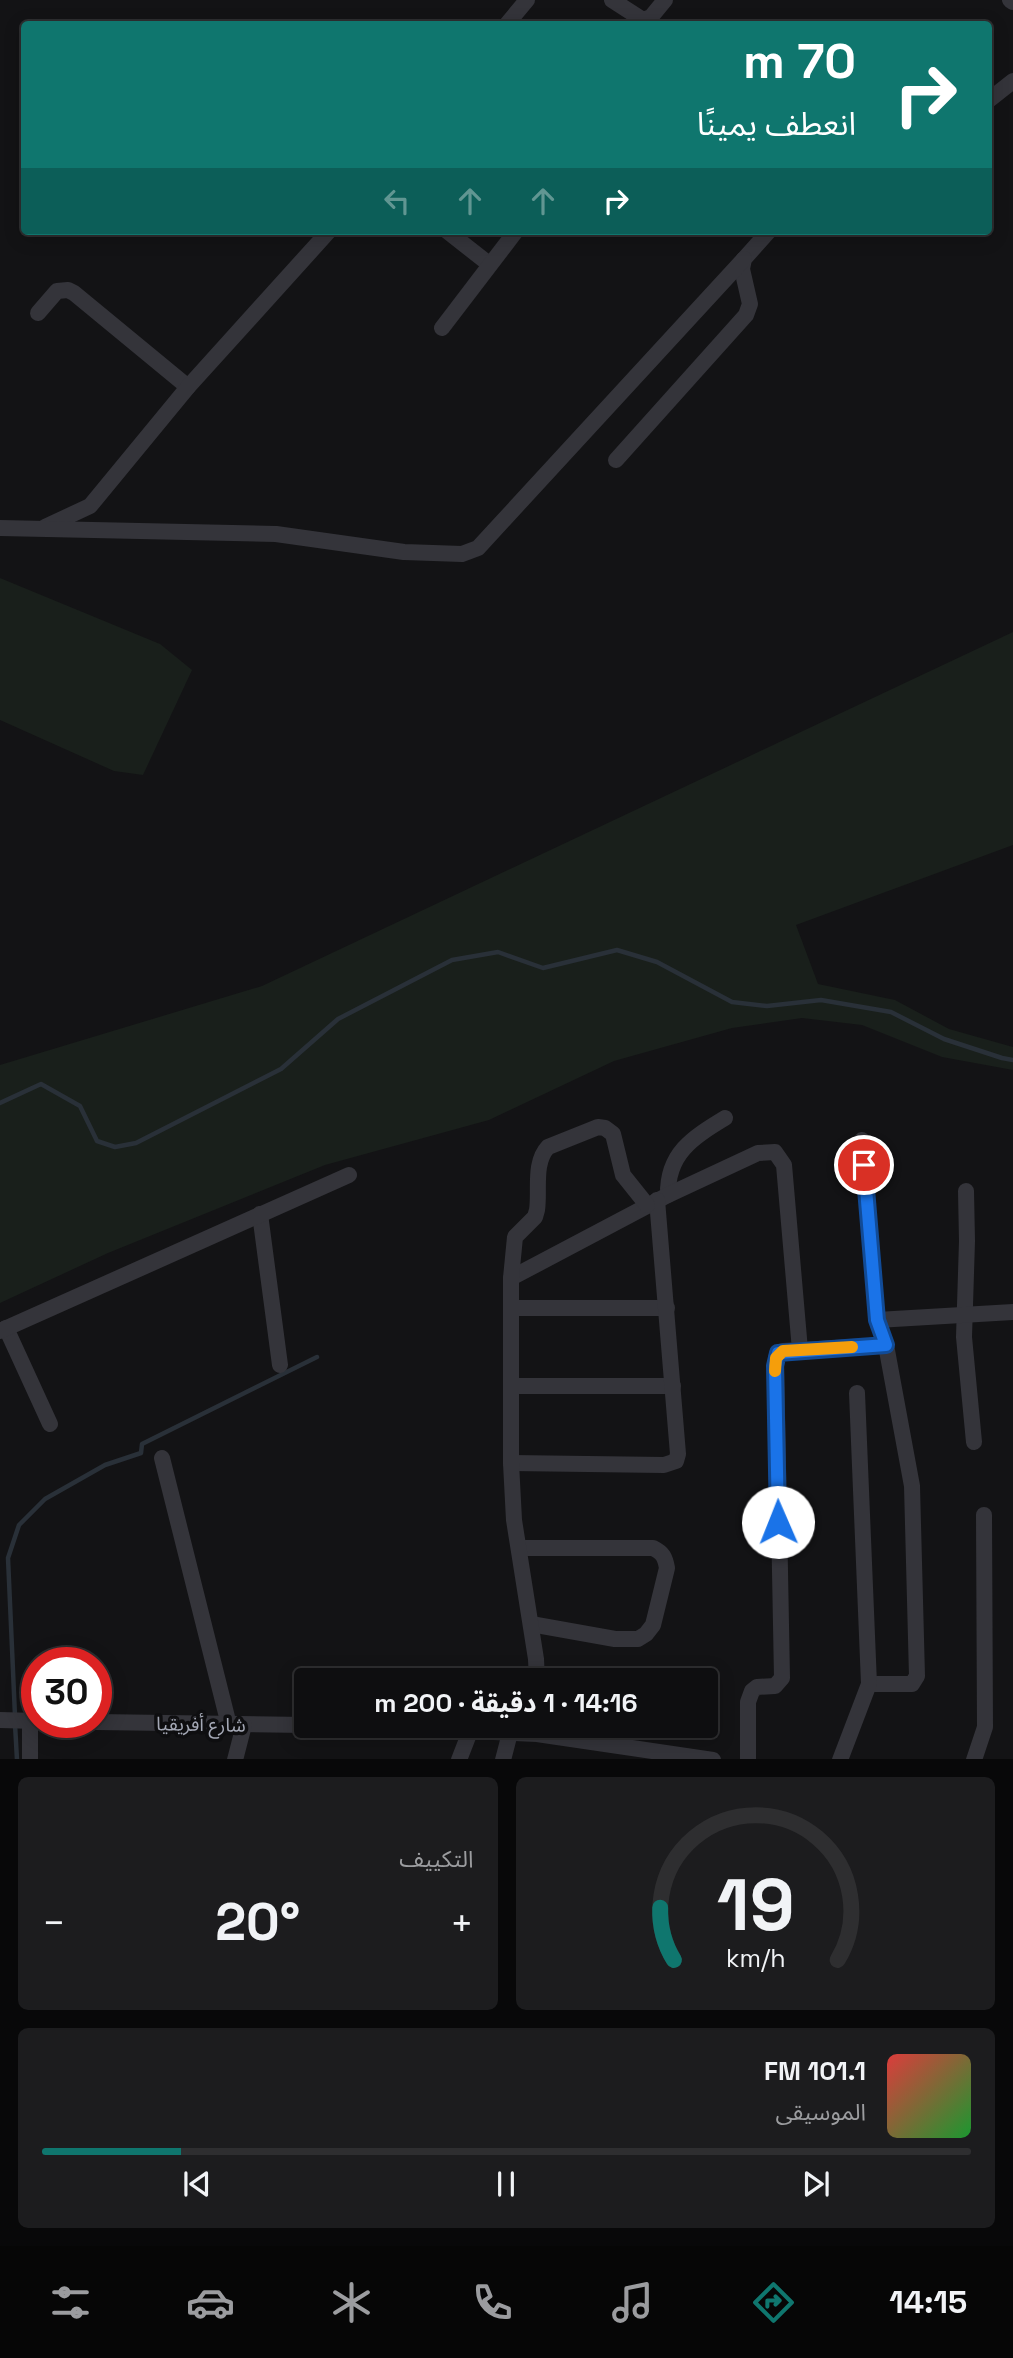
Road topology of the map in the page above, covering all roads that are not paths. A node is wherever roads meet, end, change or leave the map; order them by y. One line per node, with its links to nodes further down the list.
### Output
1 (527, 0): 4 (street)
2 (612, 0): 3 (street)
3 (665, 0)
4 (509, 21)
5 (1013, 81): 6 (street)
6 (992, 98)
7 (325, 235): 15 (street)
8 (452, 235): 12 (street)
9 (513, 235): 12 (street)
10 (765, 235): 11 (street)
11 (744, 259): 16 (street); 18 (street)
12 (489, 264): 14 (street)
13 (38, 313): 15 (street)
14 (442, 328)
15 (188, 387): 18 (street)
16 (616, 460)
17 (0, 528): 18 (street)
18 (41, 529)
19 (725, 1118): 23 (street)
20 (862, 1140): 30 (street)
21 (349, 1175): 24 (street)
22 (966, 1191): 29 (street)
23 (654, 1200): 25 (street); 25 (street); 27 (street); 33 (street)
24 (260, 1214): 31 (street); 34 (street)
25 (511, 1278): 26 (street)
26 (511, 1308): 27 (street); 35 (street)
27 (667, 1308): 36 (street)
28 (1013, 1312): 29 (street)
29 (964, 1315): 30 (street); 39 (street)
30 (877, 1320): 32 (street)
31 (3, 1330): 38 (street)
32 (886, 1345): 33 (street); 46 (street)
33 (800, 1350): 62 (street)
34 (280, 1365)
35 (511, 1386): 36 (street); 41 (street)
36 (673, 1386): 41 (street)
37 (857, 1393): 46 (street)
38 (50, 1424)
39 (974, 1442)
40 (162, 1458): 50 (street)
41 (511, 1463): 43 (street)
42 (984, 1515): 64 (street)
43 (519, 1548): 44 (street); 44 (street)
44 (531, 1624): 45 (street)
45 (536, 1668)
46 (869, 1684): 63 (street)
47 (0, 1720): 48 (street)
48 (21, 1721)
49 (112, 1722): 50 (street, شارع أفريقيا)
50 (236, 1725): 51 (street, شارع أفريقيا); 58 (street)
51 (294, 1725)
52 (32, 1738): 57 (street)
53 (467, 1738): 59 (street)
54 (509, 1738): 60 (street)
55 (572, 1738): 56 (street)
56 (652, 1756): 61 (street)
57 (30, 1759)
58 (235, 1759)
59 (459, 1759)
60 (503, 1759)
61 (713, 1759)
62 (748, 1759)
63 (840, 1759)
64 (974, 1759)

